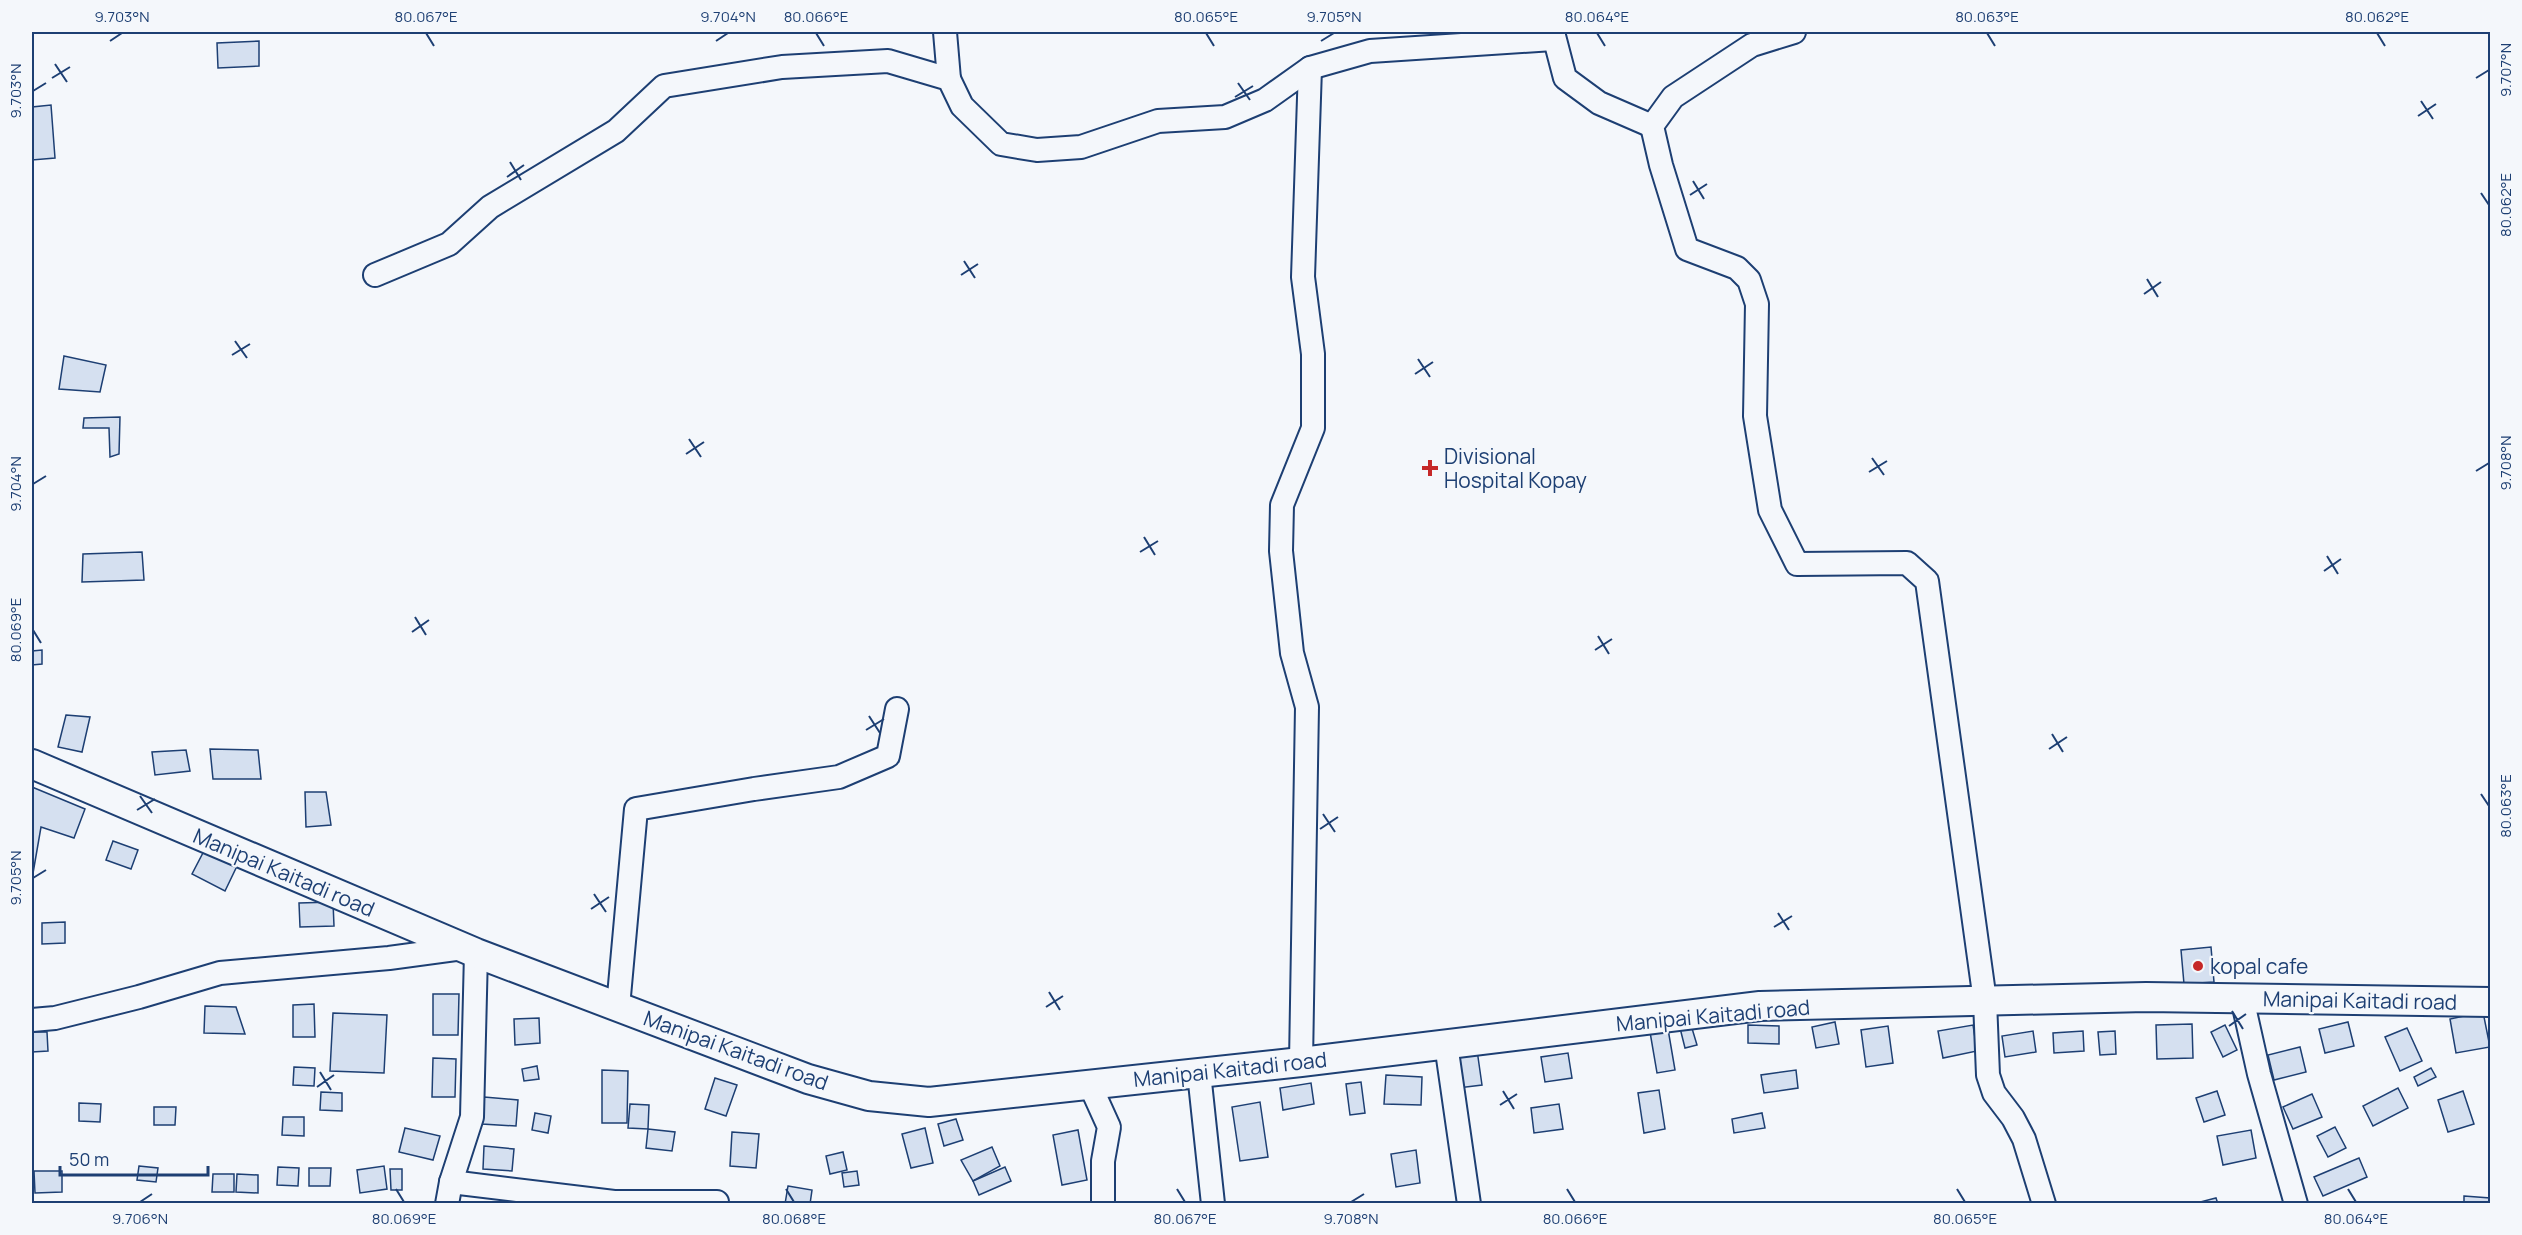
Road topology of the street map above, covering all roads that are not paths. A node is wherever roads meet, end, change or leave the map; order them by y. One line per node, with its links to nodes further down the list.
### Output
1 (945, 32): 5 (street)
2 (1794, 32): 6 (street)
3 (1553, 35): 4 (street); 6 (street)
4 (1310, 68): 5 (street); 17 (street)
5 (949, 79): 7 (street)
6 (1652, 126): 12 (street)
7 (375, 275)
8 (897, 708): 14 (street)
9 (32, 764): 10 (main road, Manipai Kaitadi road)
10 (470, 950): 14 (main road, Manipai Kaitadi road); 15 (street); 20 (street)
11 (2242, 998): 12 (main road, Manipai Kaitadi road); 13 (main road, Manipai Kaitadi road); 26 (street)
12 (1985, 1000): 16 (main road, Manipai Kaitadi road); 25 (street)
13 (2490, 1002)
14 (618, 1007): 19 (main road, Manipai Kaitadi road)
15 (32, 1020)
16 (1446, 1044): 17 (main road, Manipai Kaitadi road); 24 (street)
17 (1301, 1062): 18 (main road, Manipai Kaitadi road)
18 (1199, 1073): 19 (main road, Manipai Kaitadi road); 23 (street)
19 (1090, 1085): 22 (street)
20 (449, 1193): 21 (street)
21 (717, 1202)
22 (1103, 1203)
23 (1213, 1203)
24 (1469, 1203)
25 (2044, 1203)
26 (2296, 1203)

